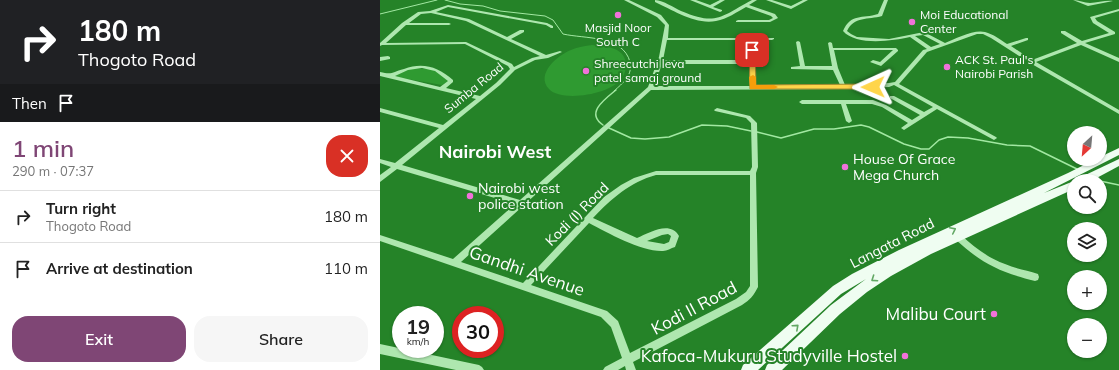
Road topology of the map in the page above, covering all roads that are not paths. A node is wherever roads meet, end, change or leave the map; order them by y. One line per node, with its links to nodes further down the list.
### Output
1 (626, 0): 32 (street)
2 (692, 0): 15 (street)
3 (723, 0): 15 (street)
4 (755, 0): 14 (street)
5 (768, 0): 6 (street)
6 (806, 0)
7 (886, 0): 28 (street)
8 (1100, 0): 12 (street)
9 (655, 1): 14 (street)
10 (1111, 1): 12 (street)
11 (1074, 2): 13 (street)
12 (1105, 2): 13 (street)
13 (1096, 4): 20 (street)
14 (746, 5): 22 (street)
15 (710, 7): 18 (street)
16 (1119, 10): 20 (street)
17 (475, 11): 19 (street); 21 (street); 25 (street)
18 (720, 11)
19 (431, 12): 21 (street); 23 (street)
20 (1112, 12): 40 (street)
21 (459, 18): 31 (street)
22 (738, 21)
23 (404, 24): 24 (street); 30 (street)
24 (449, 24)
25 (551, 27)
26 (522, 31): 31 (street)
27 (1064, 32): 40 (street)
28 (912, 36): 35 (street); 38 (street)
29 (380, 38): 30 (street)
30 (387, 38): 41 (street)
31 (506, 39): 47 (street)
32 (665, 39): 33 (street); 51 (street)
33 (751, 39): 34 (street); 52 (street)
34 (772, 39)
35 (936, 39): 38 (street); 42 (street)
36 (1026, 39): 43 (street)
37 (798, 42): 56 (street)
38 (922, 42): 45 (street)
39 (830, 43): 44 (street)
40 (1081, 43): 50 (street); 54 (street)
41 (381, 44): 58 (street, Sumba Road)
42 (944, 44): 43 (street); 45 (street)
43 (1006, 46): 54 (street)
44 (832, 49): 53 (street); 57 (street)
45 (931, 49): 61 (street)
46 (560, 52): 47 (street)
47 (546, 57): 58 (street)
48 (388, 58): 49 (street)
49 (380, 59)
50 (1119, 60)
51 (659, 62): 52 (street); 65 (street)
52 (752, 62): 62 (street)
53 (873, 62)
54 (1032, 62): 73 (street)
55 (792, 68): 56 (street)
56 (803, 68): 57 (street)
57 (836, 68): 63 (street)
58 (513, 69): 67 (street, Sumba Road)
59 (380, 74): 60 (street)
60 (390, 76): 64 (street); 64 (street)
61 (896, 84): 63 (street); 70 (street)
62 (753, 87): 63 (street); 65 (street)
63 (842, 87)
64 (442, 88): 67 (street)
65 (650, 88): 94 (street)
66 (892, 97): 74 (street)
67 (480, 98): 77 (street, Sumba Road)
68 (802, 102): 69 (street)
69 (843, 102): 75 (street); 76 (street)
70 (936, 107): 74 (street); 79 (street)
71 (380, 110): 77 (street)
72 (716, 110): 86 (street)
73 (1119, 112)
74 (924, 114): 76 (street)
75 (849, 121)
76 (911, 122): 78 (street)
77 (443, 127): 84 (street, Sumba Road)
78 (904, 128)
79 (994, 138)
80 (1119, 151): 88 (main road, Langata Road)
81 (1119, 157): 87 (main road, Langata Road)
82 (380, 161): 84 (street)
83 (1119, 162): 89 (main road, Langata Road)
84 (395, 166): 91 (street, Sumba Road); 94 (street)
85 (1119, 168): 90 (main road, Langata Road)
86 (753, 173): 95 (street, Kodi (I) Road); 103 (street, Kodi II Road)
87 (1087, 174)
88 (1091, 174)
89 (1094, 174)
90 (1099, 174)
91 (380, 179)
92 (1067, 185): 107 (main road, Langata Road, one-way to 92)
93 (1067, 187): 96 (main road, Langata Road)
94 (520, 203): 99 (street)
95 (588, 219): 98 (street); 101 (street, Kodi (I) Road)
96 (958, 237): 100 (street); 108 (main road, Langata Road, one-way to 108)
97 (380, 238): 99 (street, Gandhi Avenue)
98 (637, 242)
99 (454, 263): 101 (street, Gandhi Avenue)
100 (1035, 277)
101 (525, 286): 103 (street, Gandhi Avenue)
102 (380, 349): 104 (street)
103 (627, 360): 105 (street); 106 (street, Gandhi Avenue)
104 (479, 370)
105 (608, 370)
106 (631, 370)
107 (748, 370)
108 (772, 370)

